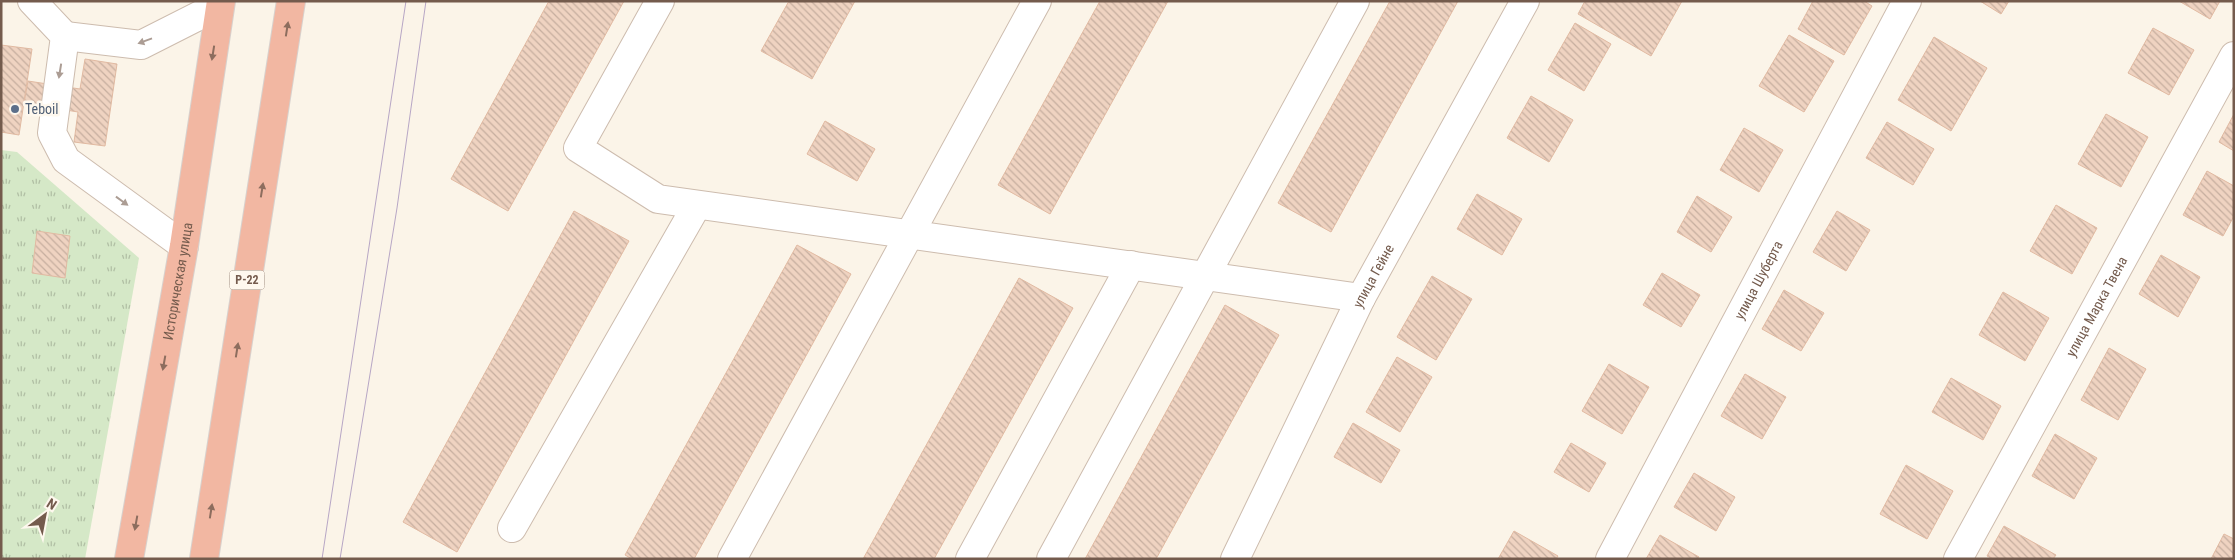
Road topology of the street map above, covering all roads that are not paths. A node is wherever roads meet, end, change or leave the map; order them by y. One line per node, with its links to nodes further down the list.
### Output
1 (32, 1): 9 (street)
2 (291, 1): 19 (highway, Р-22, one-way to 2)
3 (660, 1): 11 (street)
4 (1037, 1): 12 (street)
5 (1355, 1): 15 (street)
6 (1524, 1): 16 (street, улица Гейне)
7 (1907, 1): 24 (street, улица Шуберта)
8 (220, 3): 9 (street, one-way to 9); 13 (highway, Историческая улица, one-way to 13)
9 (65, 36): 13 (street, one-way to 13)
10 (2234, 56): 25 (street, улица Марка Твена)
11 (697, 204): 12 (street); 17 (street)
12 (910, 233): 14 (street); 20 (street)
13 (184, 246): 18 (highway, Историческая улица, one-way to 18)
14 (1131, 265): 15 (street); 21 (street)
15 (1206, 276): 16 (street); 22 (street)
16 (1361, 298): 23 (street, улица Гейне)
17 (512, 528)
18 (129, 559)
19 (204, 559)
20 (732, 559)
21 (970, 559)
22 (1051, 559)
23 (1235, 559)
24 (1610, 559)
25 (1958, 559)

